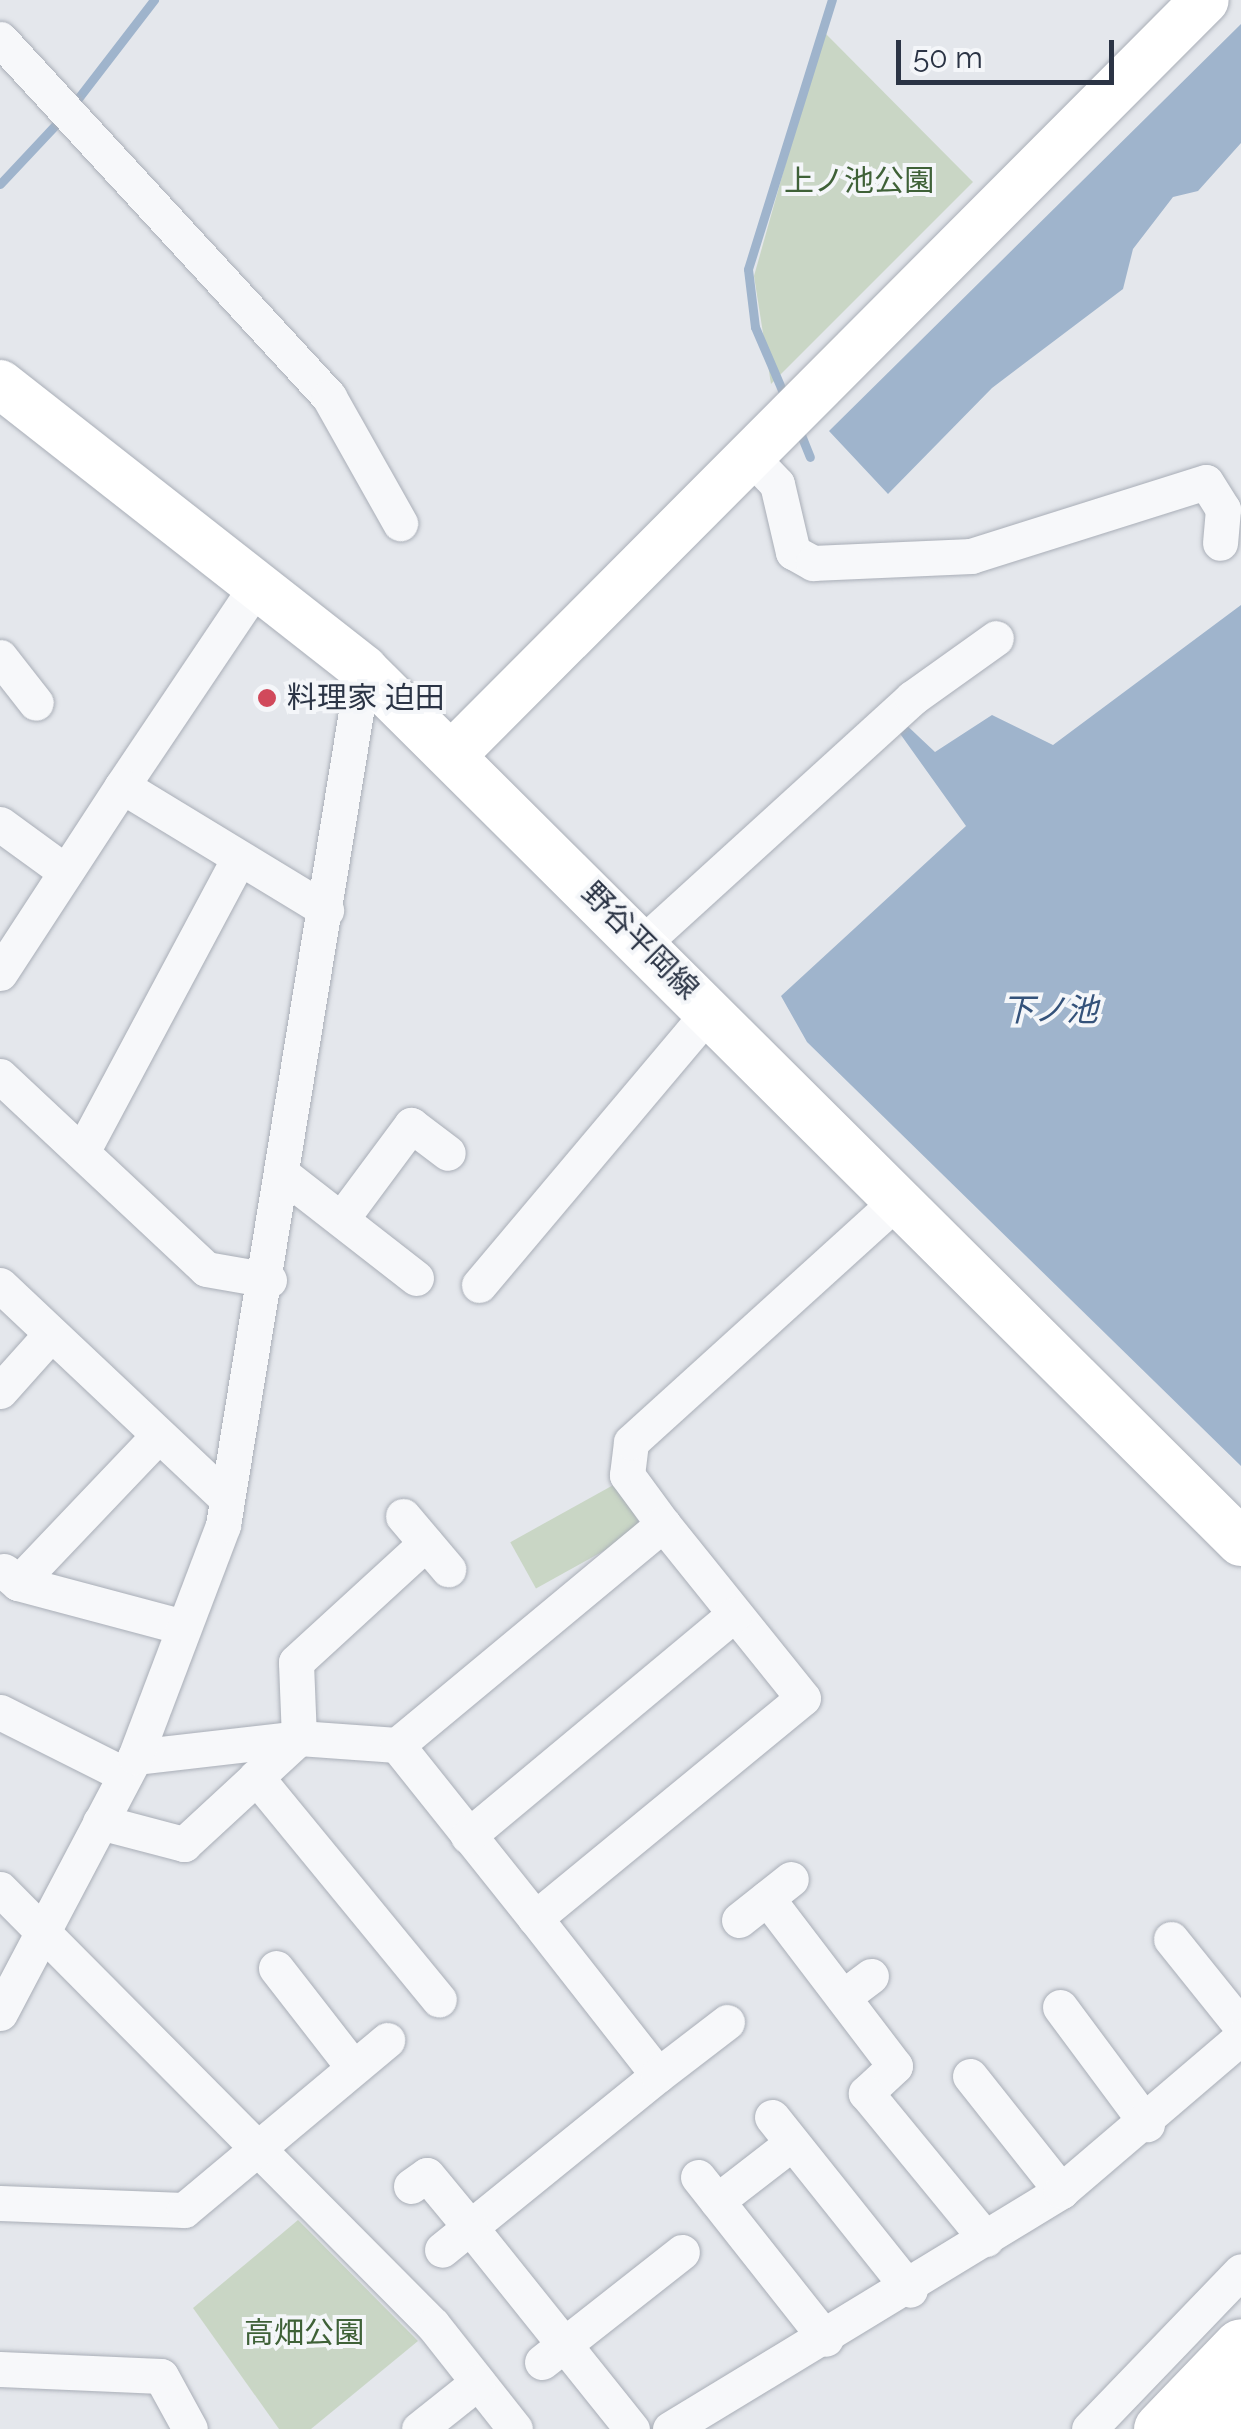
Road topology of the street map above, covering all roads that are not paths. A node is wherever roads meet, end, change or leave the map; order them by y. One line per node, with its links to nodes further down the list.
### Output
1 (1205, 0): 4 (main road)
2 (0, 39): 5 (street)
3 (0, 384): 7 (main road, 野谷平岡線)
4 (749, 455): 6 (street); 10 (main road)
5 (400, 523)
6 (1220, 543)
7 (256, 585): 9 (main road, 野谷平岡線); 11 (street)
8 (996, 638): 16 (street)
9 (363, 669): 10 (main road, 野谷平岡線); 15 (street)
10 (454, 753): 16 (main road, 野谷平岡線)
11 (122, 786): 13 (street); 14 (street)
12 (0, 824): 14 (street)
13 (240, 858): 15 (street); 20 (street)
14 (63, 870): 17 (street)
15 (326, 910): 22 (street)
16 (642, 943): 18 (main road, 野谷平岡線)
17 (0, 974)
18 (710, 1011): 23 (main road, 野谷平岡線); 28 (street)
19 (0, 1076): 20 (street)
20 (82, 1152): 26 (street)
21 (448, 1153): 24 (street)
22 (286, 1176): 24 (street); 26 (street)
23 (898, 1200): 34 (street); 35 (main road, 野谷平岡線)
24 (342, 1218): 25 (street)
25 (416, 1278)
26 (269, 1280): 32 (street)
27 (0, 1285): 29 (street)
28 (478, 1286)
29 (51, 1334): 30 (street); 31 (street)
30 (0, 1391)
31 (158, 1436): 32 (street); 36 (street)
32 (227, 1498): 38 (street)
33 (403, 1516): 40 (street)
34 (663, 1524): 37 (street); 41 (street)
35 (1241, 1542)
36 (9, 1575): 38 (street)
37 (734, 1614): 45 (street); 48 (street)
38 (182, 1627): 42 (street)
39 (0, 1712): 42 (street)
40 (298, 1738): 41 (street); 42 (street); 43 (street)
41 (397, 1744): 45 (street)
42 (130, 1766): 44 (street)
43 (256, 1778): 44 (street); 54 (street)
44 (100, 1822): 49 (street)
45 (468, 1836): 48 (street)
46 (0, 1888): 49 (street)
47 (766, 1899): 53 (street)
48 (535, 1918): 62 (street)
49 (40, 1930): 56 (street); 65 (street)
50 (1171, 1939): 58 (street)
51 (276, 1968): 61 (street)
52 (871, 1976): 53 (street)
53 (843, 1997): 70 (street)
54 (439, 2000)
55 (1060, 2007): 64 (street)
56 (0, 2012)
57 (727, 2022): 62 (street)
58 (1241, 2026)
59 (1241, 2037): 64 (street)
60 (387, 2040): 61 (street)
61 (354, 2067): 65 (street)
62 (658, 2074): 69 (street)
63 (970, 2076): 67 (street)
64 (1147, 2124): 67 (street)
65 (257, 2146): 68 (street); 79 (street)
66 (411, 2186): 69 (street)
67 (1060, 2191): 70 (street)
68 (0, 2202)
69 (470, 2226): 71 (street); 77 (street)
70 (986, 2238): 74 (street)
71 (442, 2250)
72 (682, 2252): 77 (street)
73 (1241, 2271): 86 (street)
74 (910, 2290): 75 (street); 75 (street)
75 (826, 2339): 85 (street)
76 (1241, 2346): 87 (highway)
77 (553, 2353): 84 (street)
78 (0, 2368): 81 (street)
79 (478, 2382): 82 (street); 83 (street)
80 (1241, 2406): 88 (highway)
81 (190, 2429)
82 (419, 2429)
83 (515, 2429)
84 (632, 2429)
85 (670, 2429)
86 (1089, 2429)
87 (1161, 2429)
88 (1219, 2429)

